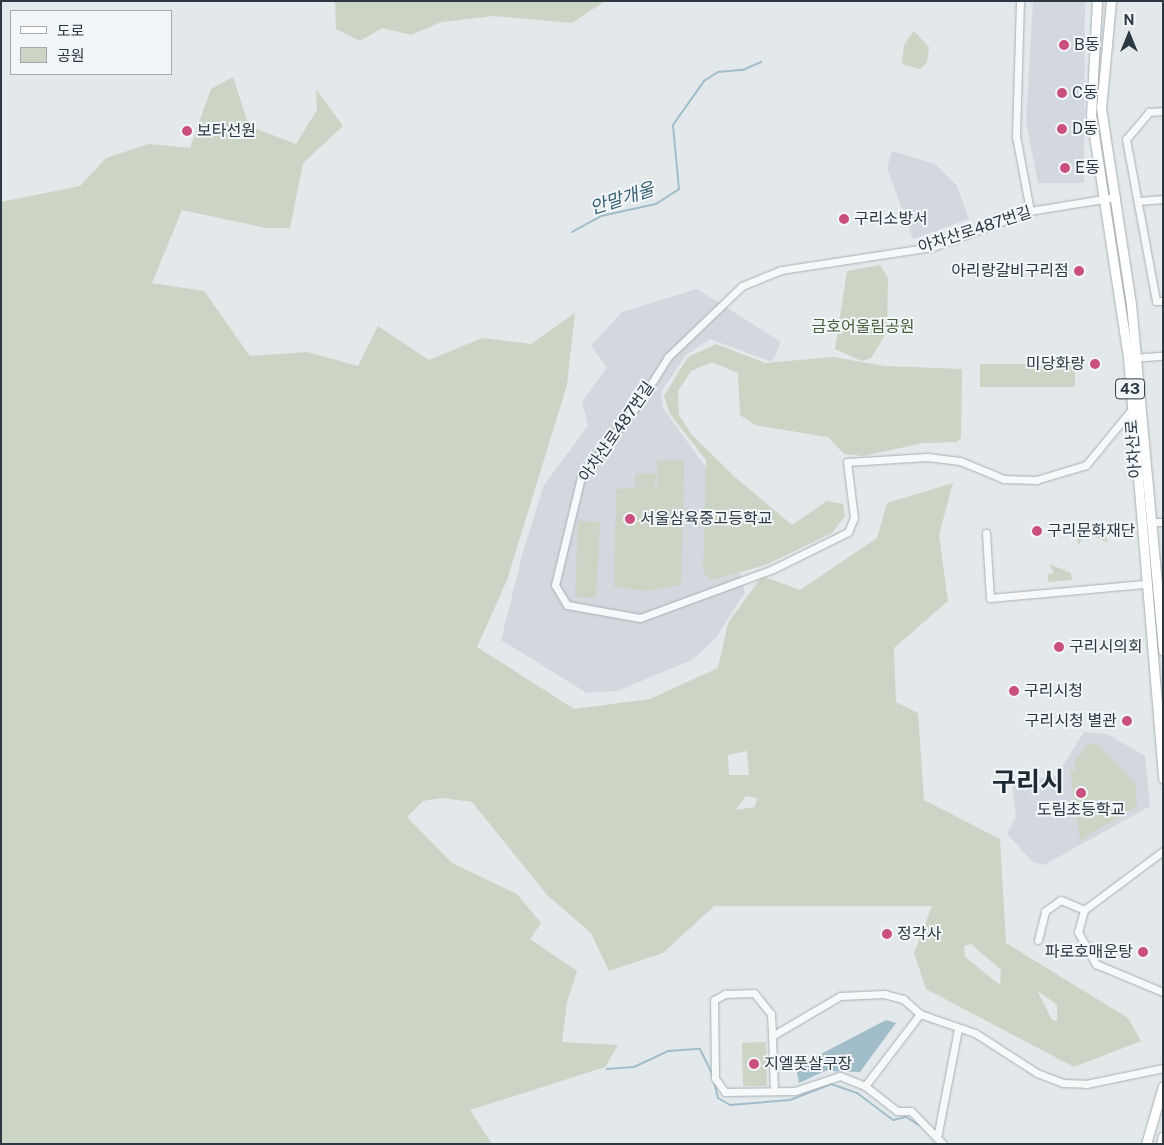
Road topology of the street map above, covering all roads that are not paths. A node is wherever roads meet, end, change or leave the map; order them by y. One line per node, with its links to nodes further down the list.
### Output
1 (1020, 1): 9 (street)
2 (1097, 1): 6 (main road, 아차산로 / 43)
3 (1111, 1): 5 (main road, 아차산로 / 43)
4 (1163, 112): 8 (street)
5 (1116, 197): 6 (street, 아차산로487번길); 12 (main road, 아차산로 / 43)
6 (1103, 198): 9 (street, 아차산로487번길); 12 (main road, 아차산로 / 43)
7 (1163, 199): 8 (street)
8 (1139, 201): 10 (street)
9 (1030, 211): 13 (street, 아차산로487번길)
10 (1163, 301)
11 (1163, 356): 12 (street)
12 (1133, 357): 13 (main road, 아차산로 / 43); 14 (main road, 아차산로 / 43)
13 (1132, 409): 17 (main road, 아차산로 / 43)
14 (1152, 522): 15 (street); 18 (main road, 아차산로 / 43)
15 (1163, 522)
16 (986, 533): 17 (street)
17 (1144, 584): 19 (main road, 아차산로 / 43)
18 (1163, 651)
19 (1163, 779)
20 (1163, 851): 21 (street)
21 (1084, 910): 22 (street); 23 (street)
22 (1038, 940)
23 (1163, 992)
24 (920, 1014): 25 (street); 26 (street); 28 (street)
25 (958, 1029): 27 (street); 32 (street)
26 (772, 1036): 30 (street); 30 (street)
27 (1163, 1068)
28 (865, 1086): 30 (street); 32 (street)
29 (1163, 1086): 34 (main road)
30 (774, 1091)
31 (1163, 1136): 35 (main road)
32 (937, 1138): 33 (street)
33 (943, 1144)
34 (1146, 1144)
35 (1160, 1144)

